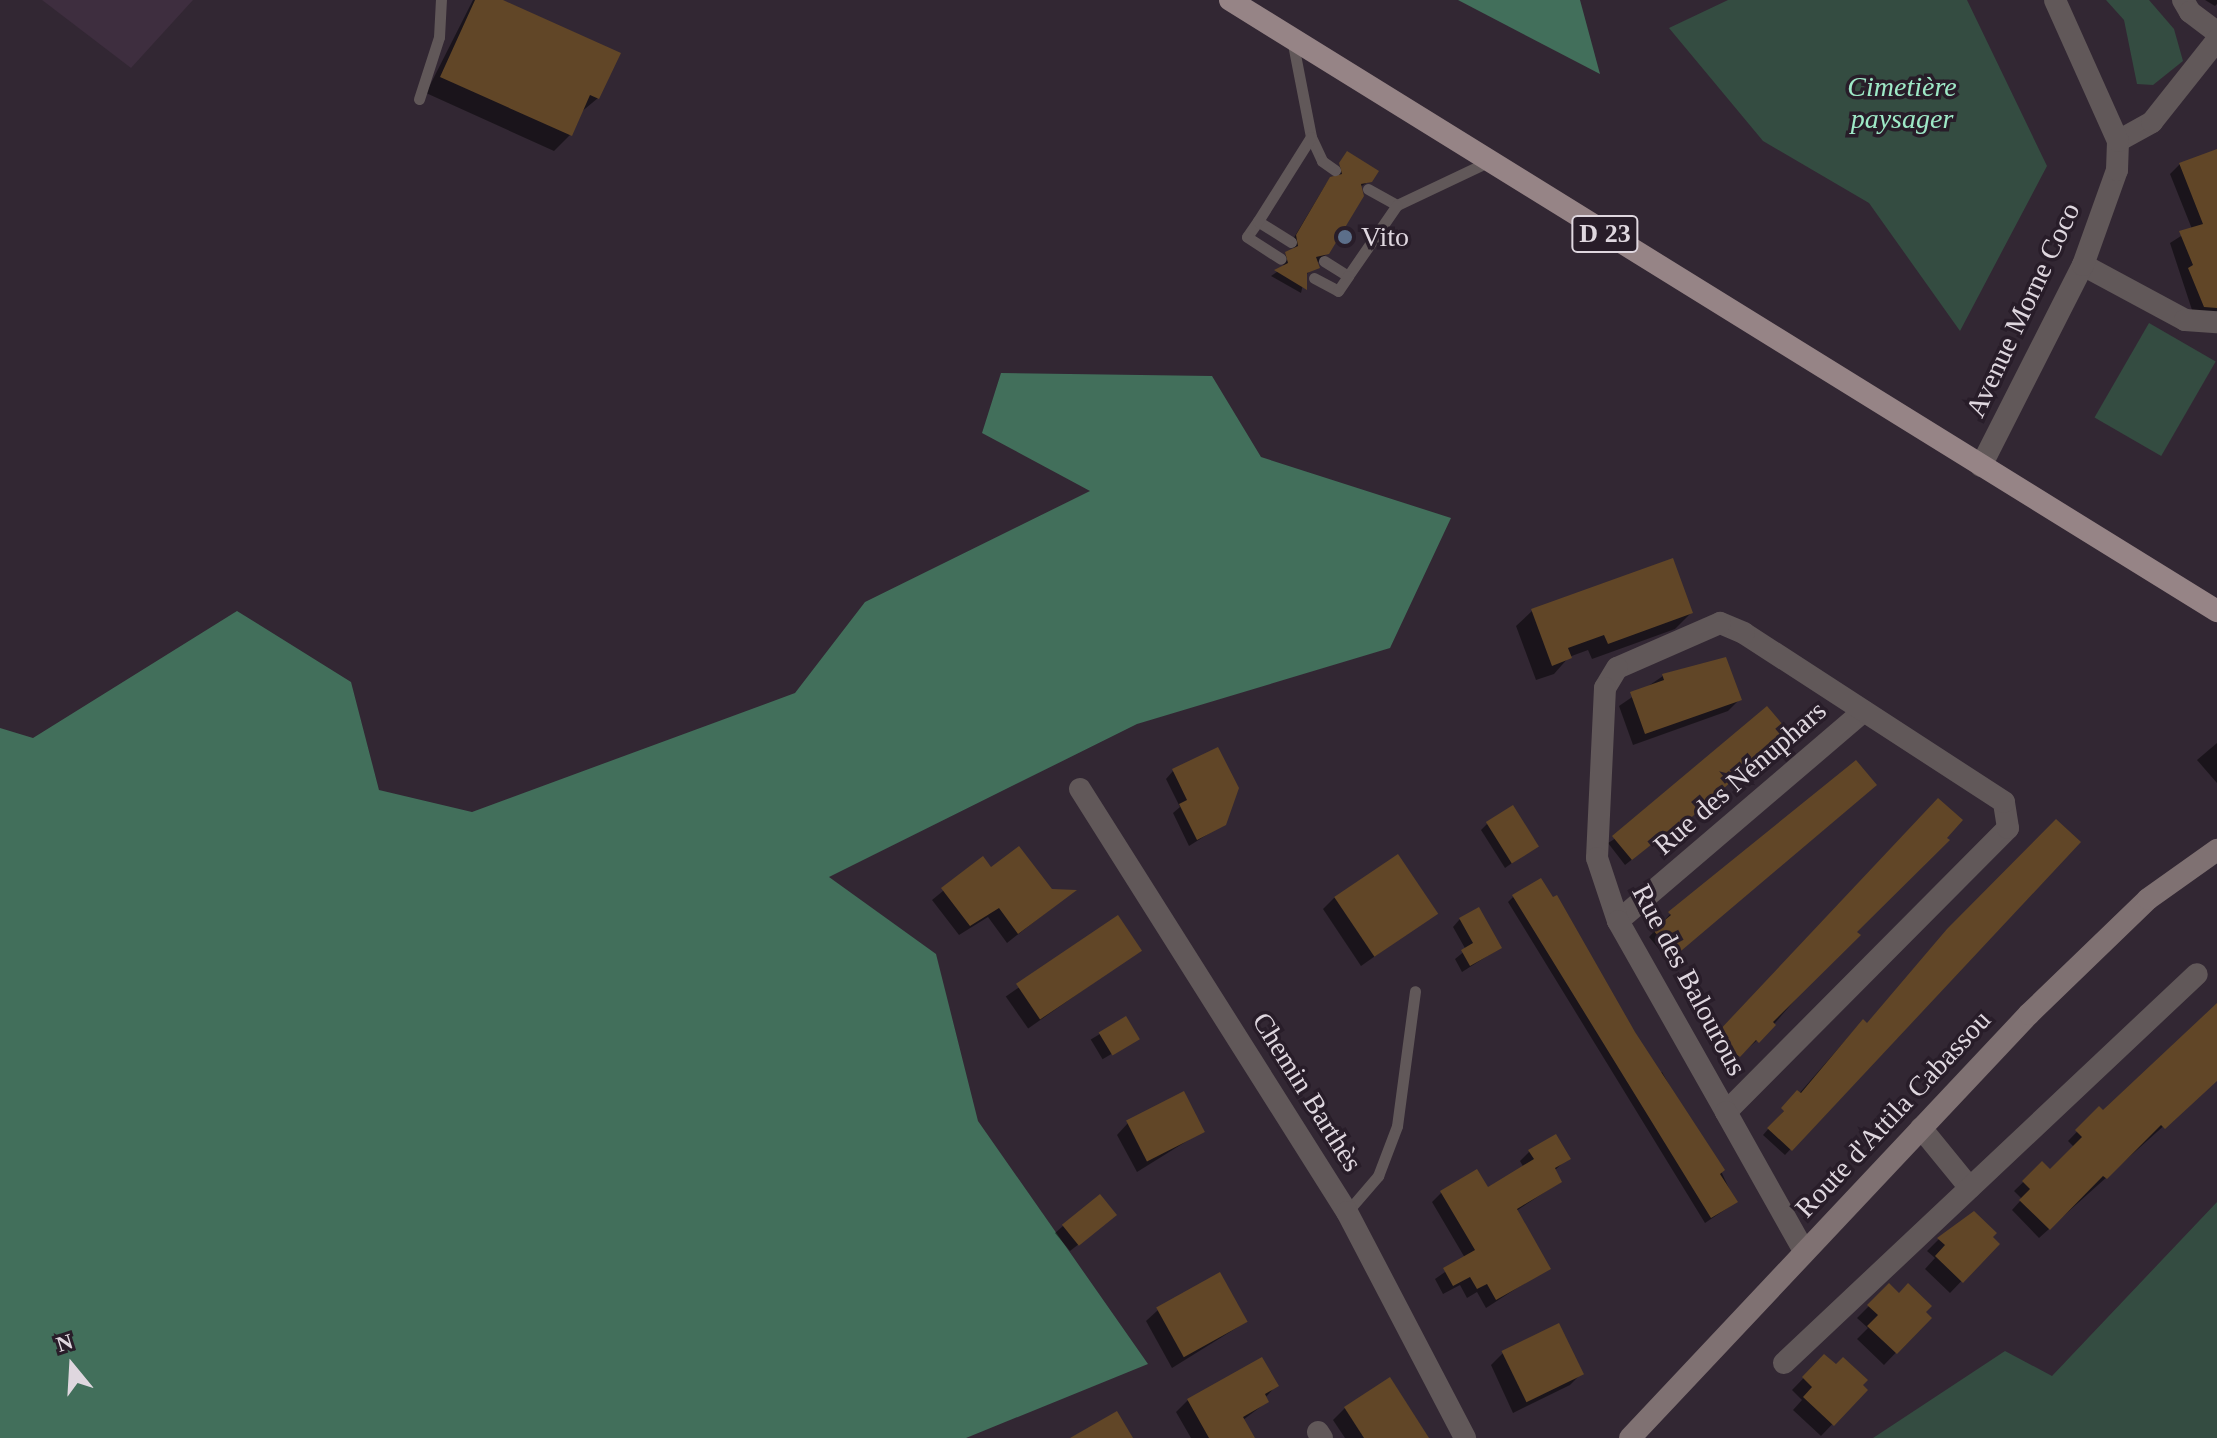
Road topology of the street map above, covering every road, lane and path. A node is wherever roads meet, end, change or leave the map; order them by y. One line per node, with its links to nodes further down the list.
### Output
1 (441, 0): 8 (lane)
2 (1230, 0): 6 (main road, D 23)
3 (2055, 0): 10 (street)
4 (2183, 0): 5 (street)
5 (2217, 32)
6 (1292, 38): 9 (lane); 11 (main road, D 23)
7 (2217, 40): 10 (street)
8 (419, 99)
9 (1311, 137): 12 (lane); 15 (lane)
10 (2118, 141): 19 (street, Avenue Morne Coco)
11 (1488, 162): 14 (lane); 23 (main road, D 23)
12 (1335, 170)
13 (1368, 189): 14 (lane)
14 (1397, 205): 20 (lane)
15 (1258, 221): 16 (lane); 17 (lane)
16 (1291, 242)
17 (1281, 259)
18 (1324, 261): 20 (lane)
19 (2083, 265): 22 (street); 23 (street, Avenue Morne Coco)
20 (1348, 276): 21 (lane)
21 (1314, 278)
22 (2217, 322)
23 (1981, 466): 24 (main road, D 23)
24 (2217, 611)
25 (1864, 711): 28 (street, Rue des Nénuphars); 28 (street, Rue des Balourous); 31 (street, Rue des Balourous)
26 (1080, 789): 34 (street, Chemin Barthès)
27 (2217, 850): 32 (main road, Route d'Attila Cabassou)
28 (1618, 921): 31 (street, Rue des Balourous)
29 (2197, 974): 33 (street)
30 (1415, 991): 34 (lane)
31 (1726, 1112): 35 (street, Rue des Balourous)
32 (1921, 1128): 33 (street); 35 (main road, Route d'Attila Cabassou)
33 (1970, 1188): 36 (street)
34 (1347, 1212): 37 (street, Chemin Barthès)
35 (1804, 1251): 38 (main road, Route d'Attila Cabassou)
36 (1784, 1363)
37 (1465, 1438)
38 (1630, 1438)

